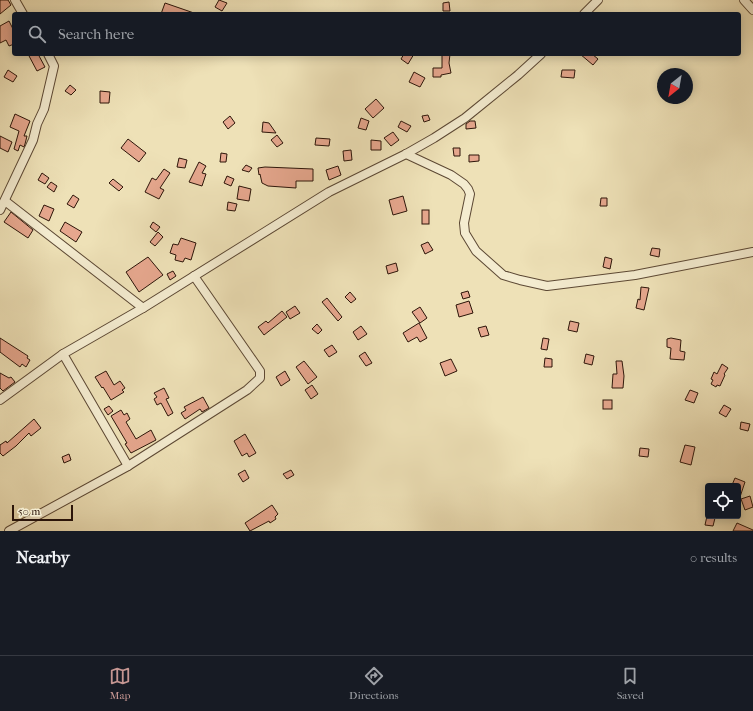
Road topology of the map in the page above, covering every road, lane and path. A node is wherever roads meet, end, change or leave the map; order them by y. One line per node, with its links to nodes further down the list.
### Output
1 (15, 0): 5 (street)
2 (598, 0): 6 (street)
3 (744, 0): 4 (street)
4 (753, 10)
5 (22, 12)
6 (586, 12)
7 (49, 56): 10 (street)
8 (539, 56): 9 (street)
9 (406, 154): 12 (street); 13 (street)
10 (5, 201): 11 (street); 14 (street)
11 (0, 210)
12 (753, 252)
13 (194, 276): 14 (street); 17 (street)
14 (142, 308): 15 (street)
15 (63, 354): 16 (street); 17 (street)
16 (0, 400)
17 (128, 466): 18 (street)
18 (9, 531)

